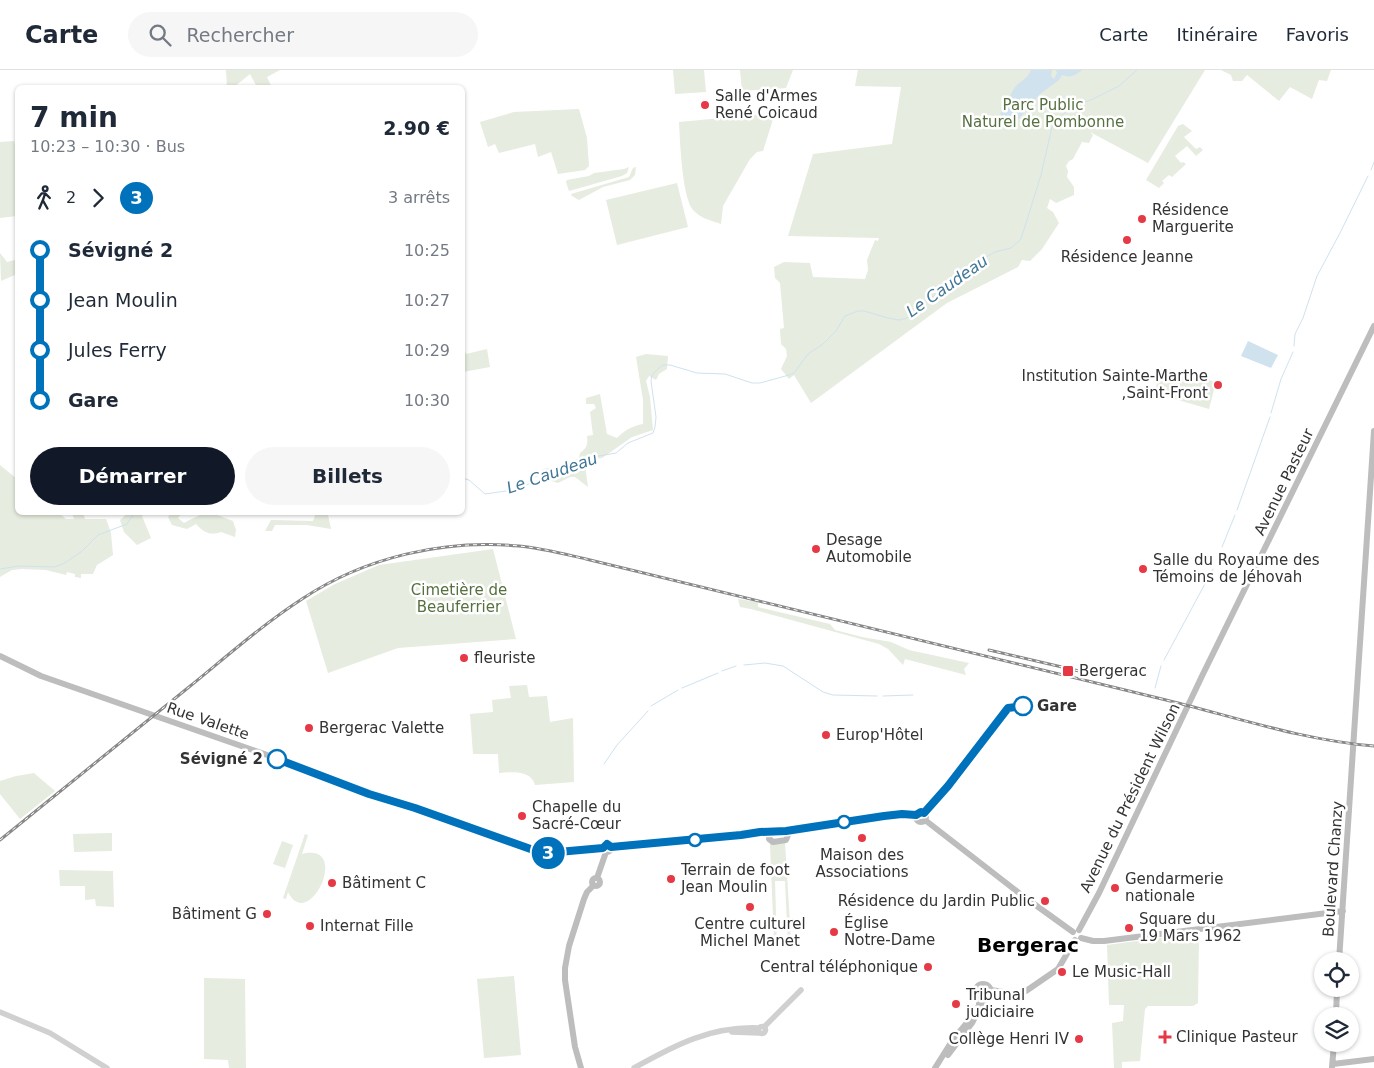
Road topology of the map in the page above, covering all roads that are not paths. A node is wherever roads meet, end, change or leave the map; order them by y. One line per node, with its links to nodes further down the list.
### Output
1 (1374, 326): 4 (main road, Avenue Pasteur)
2 (1374, 431): 8 (main road, Boulevard Chanzy)
3 (0, 656): 7 (main road, Rue Valette)
4 (1202, 676): 9 (main road, Avenue du Président Wilson)
5 (770, 832): 6 (main road); 6 (main road); 7 (main road)
6 (787, 833): 9 (main road)
7 (606, 849): 19 (main road)
8 (1343, 911): 10 (main road); 11 (main road, Boulevard Chanzy)
9 (1076, 931): 10 (main road)
10 (1078, 939): 13 (main road)
11 (1340, 952)
12 (801, 990): 20 (street)
13 (986, 996): 21 (main road); 22 (main road)
14 (0, 1012): 18 (street)
15 (1334, 1052): 17 (main road)
16 (1374, 1059): 17 (main road)
17 (1333, 1066)
18 (108, 1068)
19 (581, 1068)
20 (634, 1068)
21 (935, 1068)
22 (939, 1068)

